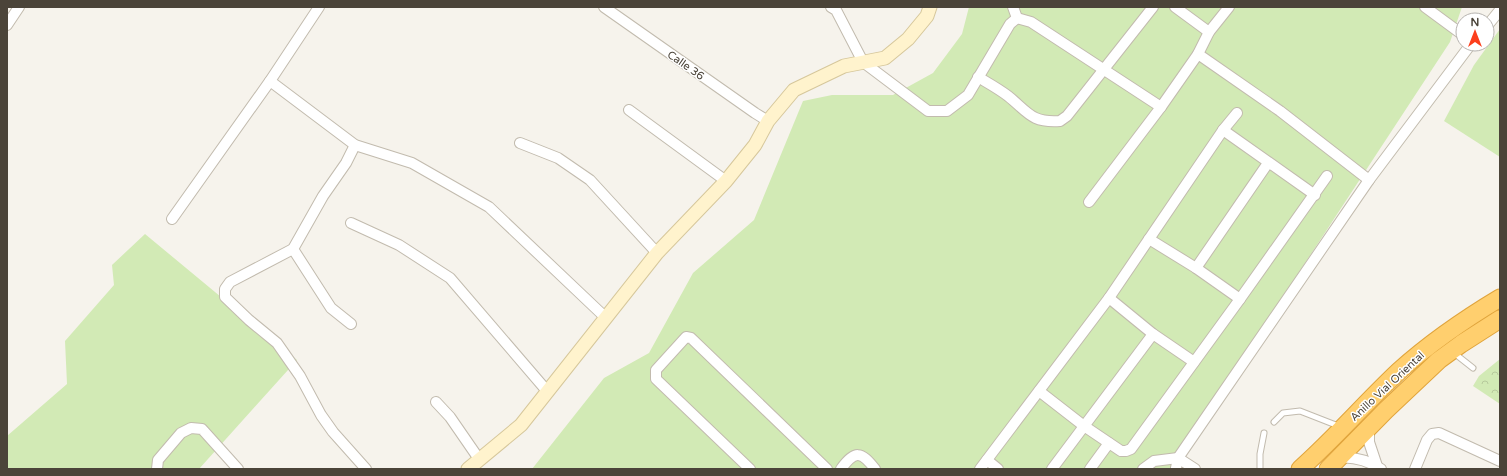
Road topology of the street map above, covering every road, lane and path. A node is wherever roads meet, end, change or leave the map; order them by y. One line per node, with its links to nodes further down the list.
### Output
1 (19, 7): 12 (street)
2 (319, 7): 20 (street)
3 (604, 7): 24 (street, Calle 36)
4 (831, 7): 17 (street)
5 (930, 7): 17 (street)
6 (1013, 7): 11 (street)
7 (1153, 7): 18 (street)
8 (1175, 7): 14 (street)
9 (1229, 7): 14 (street)
10 (1425, 7): 13 (street)
11 (1017, 18): 18 (street); 19 (street)
12 (7, 24)
13 (1455, 28)
14 (1209, 32): 16 (street)
15 (1465, 52): 30 (street)
16 (1198, 54): 21 (street); 30 (street)
17 (864, 62): 19 (street); 24 (street)
18 (1104, 70): 19 (street); 21 (street)
19 (978, 77)
20 (270, 80): 27 (street); 34 (street)
21 (1161, 107): 33 (street)
22 (629, 110): 31 (street)
23 (1237, 113): 25 (street)
24 (768, 121): 31 (street)
25 (1223, 130): 28 (street); 36 (street)
26 (520, 143): 38 (street)
27 (355, 145): 37 (street); 43 (street)
28 (1268, 163): 32 (street); 39 (street)
29 (1327, 176): 32 (street)
30 (1369, 180): 63 (street)
31 (726, 181): 38 (street)
32 (1315, 195): 42 (street)
33 (1089, 202)
34 (172, 219)
35 (351, 223): 50 (street)
36 (1149, 239): 39 (street); 40 (street)
37 (293, 249): 45 (street); 68 (street)
38 (657, 253): 43 (street)
39 (1196, 268): 42 (street)
40 (1108, 298): 46 (street); 51 (street)
41 (1500, 298): 56 (highway, Anillo Vial Oriental)
42 (1240, 299): 48 (street)
43 (606, 318): 50 (street)
44 (1500, 319): 47 (highway, Anillo Vial Oriental)
45 (351, 324)
46 (1153, 334): 48 (street); 54 (street)
47 (1451, 351): 49 (lane); 55 (highway, Anillo Vial Oriental)
48 (1194, 362): 58 (street)
49 (1473, 368)
50 (547, 391): 59 (street)
51 (1039, 391): 54 (street); 60 (street)
52 (436, 402): 59 (street)
53 (1274, 422): 56 (lane)
54 (1084, 426): 58 (street); 76 (street)
55 (1369, 426): 62 (highway, Anillo Vial Oriental); 65 (street)
56 (1343, 428): 80 (highway, Anillo Vial Oriental)
57 (1264, 434): 79 (lane)
58 (1109, 443): 77 (street)
59 (479, 459): 69 (street)
60 (987, 460): 74 (street); 75 (street)
61 (1500, 461): 81 (street)
62 (1332, 464): 65 (street)
63 (1175, 465): 64 (street); 78 (street)
64 (1192, 468)
65 (1379, 468)
66 (157, 469): 67 (street)
67 (238, 469)
68 (366, 469)
69 (468, 469)
70 (750, 469): 71 (street)
71 (827, 469)
72 (841, 469): 73 (street)
73 (875, 469)
74 (980, 469)
75 (998, 469)
76 (1052, 469)
77 (1090, 469)
78 (1143, 469)
79 (1260, 469)
80 (1300, 469)
81 (1415, 469)

